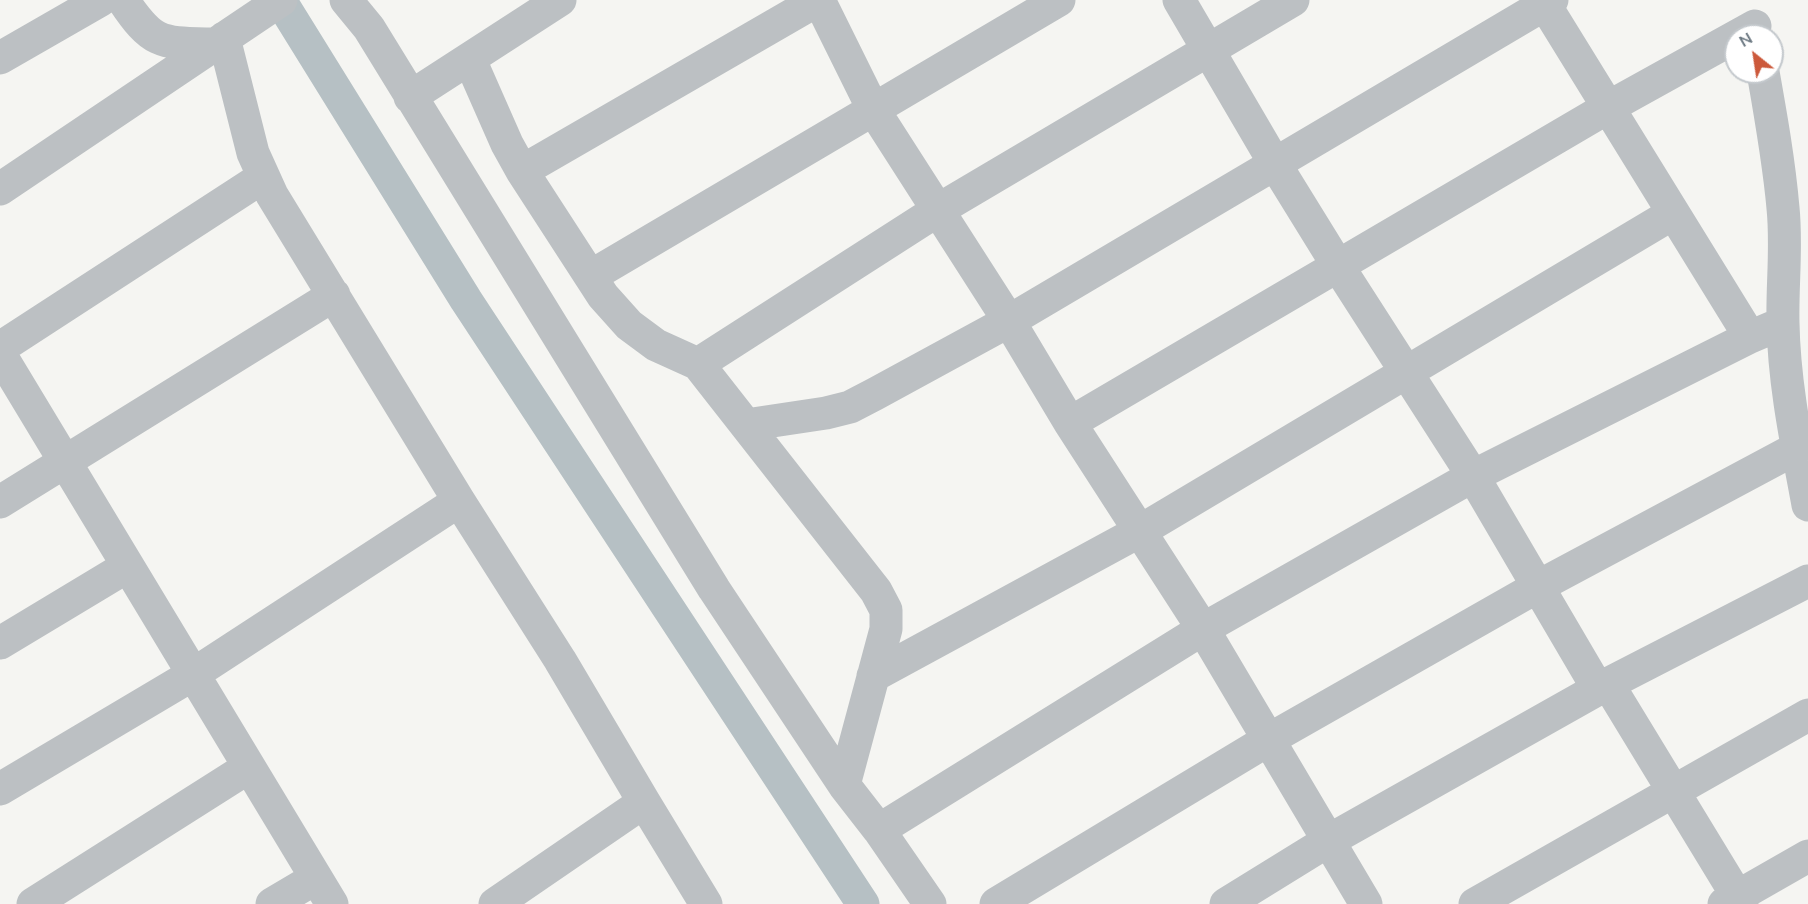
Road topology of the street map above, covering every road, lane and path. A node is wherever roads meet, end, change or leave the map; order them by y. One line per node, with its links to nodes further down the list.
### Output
1 (101, 0): 14 (street)
2 (123, 0): 12 (street)
3 (281, 0): 12 (street)
4 (346, 0): 17 (street)
5 (560, 0): 15 (street)
6 (819, 0): 19 (street); 21 (street)
7 (1059, 0): 19 (street)
8 (1179, 0): 13 (street)
9 (1293, 0): 13 (street)
10 (1546, 1): 18 (street); 20 (street)
11 (1754, 21): 18 (street)
12 (224, 38): 22 (street); 23 (street)
13 (1208, 49): 20 (street); 24 (street)
14 (0, 58)
15 (470, 60): 17 (street); 21 (street)
16 (1765, 84): 30 (street)
17 (410, 97): 56 (street)
18 (1607, 108): 25 (street); 26 (street)
19 (873, 109): 24 (street); 27 (street)
20 (1275, 164): 26 (street); 29 (street)
21 (522, 171): 27 (street)
22 (263, 177): 28 (street); 32 (street)
23 (0, 189)
24 (938, 210): 29 (street); 34 (street)
25 (1672, 214): 31 (street); 35 (street)
26 (1338, 266): 35 (street); 36 (street)
27 (591, 276): 34 (street)
28 (334, 295): 39 (street); 42 (street)
29 (1009, 321): 36 (street); 37 (street)
30 (1783, 323): 31 (street); 38 (street)
31 (1750, 337): 40 (street)
32 (0, 348)
33 (0, 354): 39 (street)
34 (698, 364): 37 (street)
35 (1407, 372): 40 (street); 44 (street)
36 (1070, 423): 44 (street)
37 (746, 424): 51 (street)
38 (1797, 448): 43 (street); 47 (street)
39 (65, 461): 41 (street); 45 (street)
40 (1473, 476): 47 (street); 48 (street)
41 (0, 501)
42 (459, 501): 50 (street); 59 (street)
43 (1808, 505)
44 (1140, 531): 48 (street); 51 (street)
45 (128, 566): 49 (street); 50 (street)
46 (1808, 581): 52 (street)
47 (1537, 587): 52 (street); 54 (street)
48 (1203, 629): 54 (street); 60 (street)
49 (0, 643)
50 (192, 675): 55 (street); 57 (street)
51 (873, 676): 56 (street)
52 (1603, 687): 58 (street); 61 (street)
53 (1808, 715): 58 (street)
54 (1268, 740): 61 (street); 70 (street)
55 (249, 767): 63 (street); 65 (street)
56 (844, 785): 60 (street)
57 (0, 789)
58 (1672, 792): 64 (street); 73 (street)
59 (644, 802): 67 (street); 68 (street)
60 (879, 830): 69 (street)
61 (1328, 841): 71 (street); 72 (street)
62 (1808, 856): 64 (street)
63 (324, 891): 66 (street)
64 (1734, 902)
65 (33, 904)
66 (272, 904)
67 (495, 904)
68 (706, 904)
69 (930, 904)
70 (996, 904)
71 (1226, 904)
72 (1366, 904)
73 (1475, 904)

